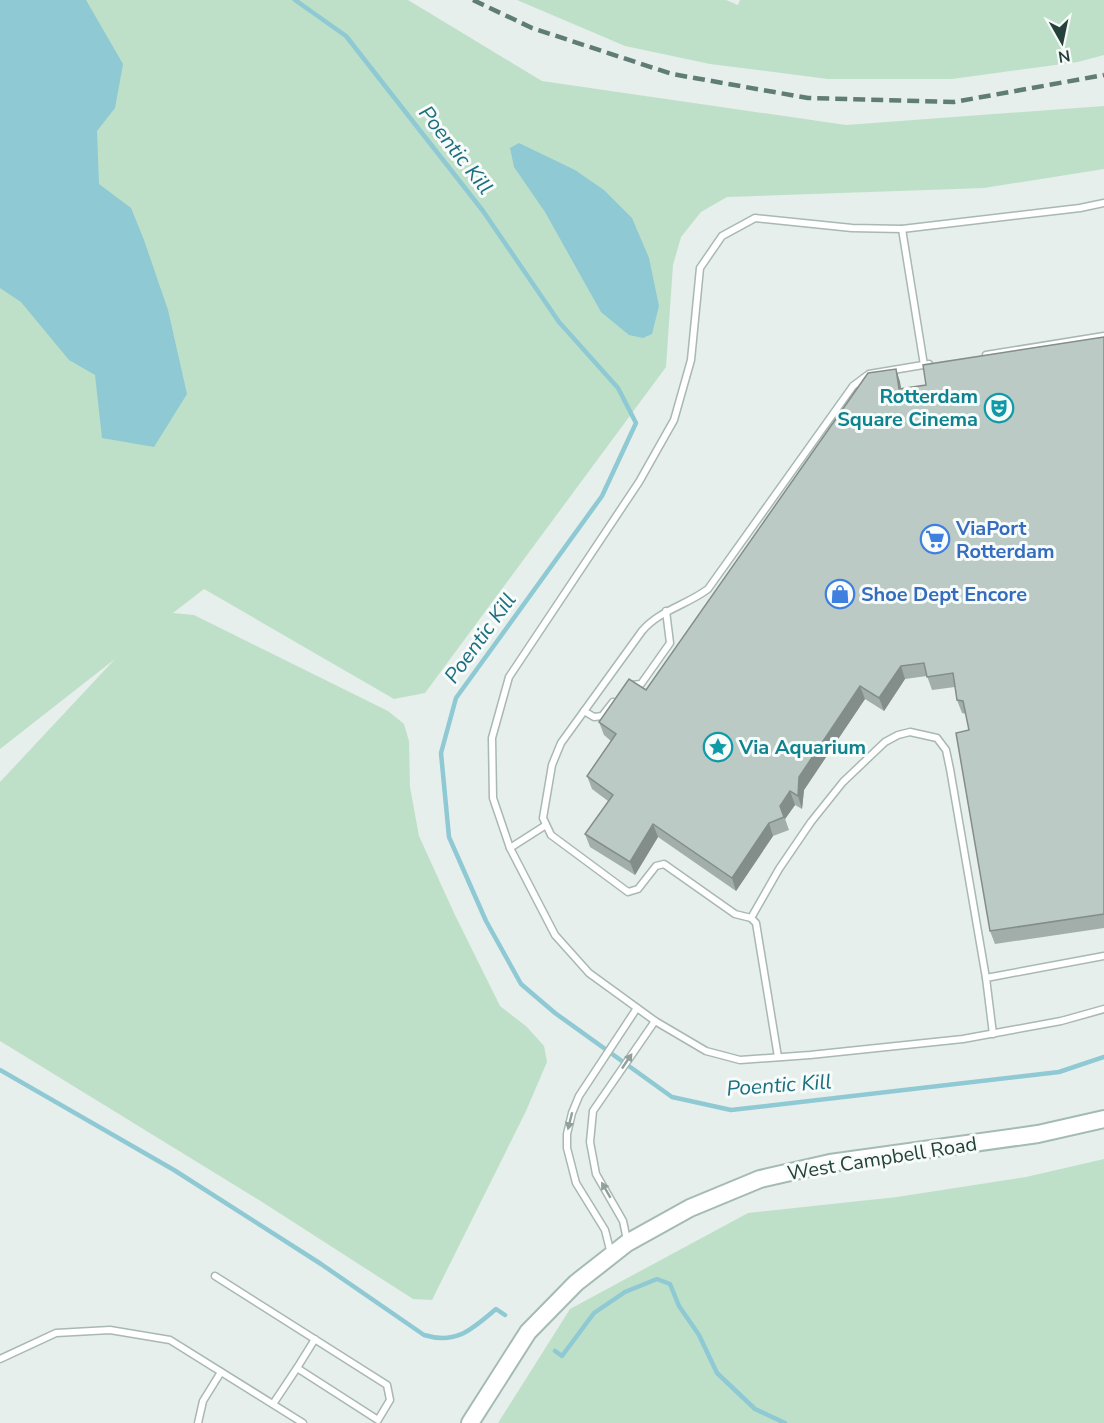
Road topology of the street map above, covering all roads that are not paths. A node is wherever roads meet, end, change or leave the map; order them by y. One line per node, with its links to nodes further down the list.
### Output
1 (1104, 202): 2 (lane)
2 (902, 229): 6 (lane); 12 (lane)
3 (1104, 336): 4 (lane)
4 (979, 356)
5 (933, 364): 6 (lane)
6 (924, 365): 7 (lane)
7 (666, 611): 8 (lane); 10 (lane)
8 (626, 686)
9 (620, 693): 10 (lane)
10 (584, 711): 11 (lane)
11 (546, 825): 12 (lane); 13 (lane)
12 (510, 848): 16 (lane)
13 (751, 918): 15 (lane); 20 (lane)
14 (1104, 956): 15 (lane)
15 (986, 978): 19 (lane)
16 (637, 1008): 18 (lane); 23 (lane, one-way to 23)
17 (1104, 1009): 19 (lane)
18 (655, 1021): 20 (lane); 22 (lane, one-way to 18)
19 (993, 1034): 20 (lane)
20 (778, 1057)
21 (1104, 1119): 22 (main road, West Campbell Road)
22 (627, 1244): 23 (main road, West Campbell Road)
23 (611, 1256): 32 (main road, West Campbell Road)
24 (215, 1276): 25 (lane)
25 (315, 1339): 27 (lane); 27 (lane)
26 (0, 1359): 28 (lane)
27 (297, 1368): 29 (lane)
28 (220, 1372): 29 (lane); 30 (lane)
29 (273, 1404): 31 (lane)
30 (198, 1423)
31 (303, 1423)
32 (470, 1423)

